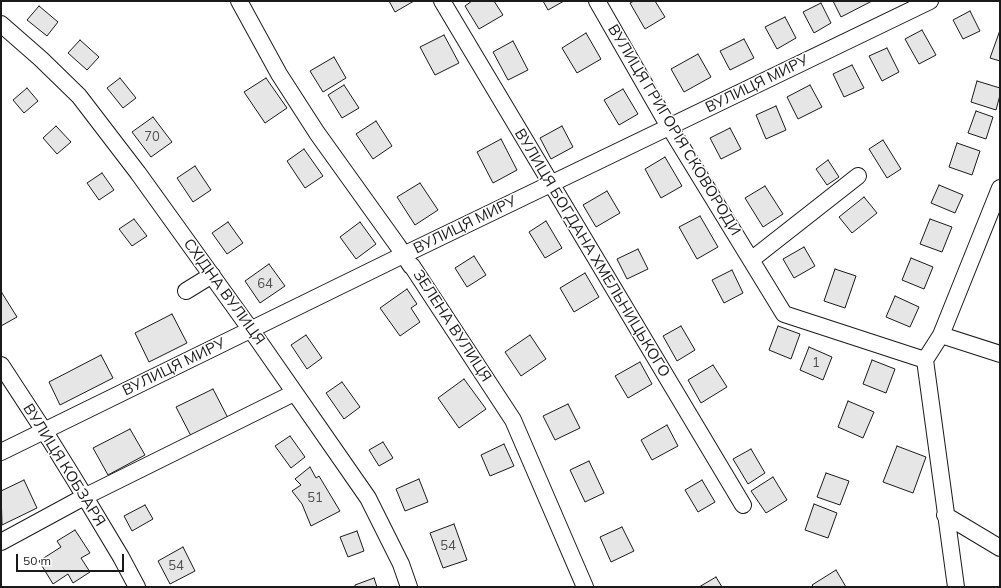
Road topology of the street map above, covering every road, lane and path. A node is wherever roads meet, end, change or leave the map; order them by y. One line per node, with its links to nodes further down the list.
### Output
1 (239, 1): 10 (street, ЗЕЛЕНА ВУЛИЦЯ)
2 (442, 1): 8 (street, ВУЛИЦЯ БОГДАНА ХМЕЛЬНИЦЬКОГО)
3 (597, 1): 6 (street, ВУЛИЦЯ ГРИГОРІЯ СКОВОРОДИ)
4 (930, 1): 6 (street, ВУЛИЦЯ МИРУ)
5 (1, 24): 12 (street, СХІДНА ВУЛИЦЯ)
6 (670, 126): 8 (street, ВУЛИЦЯ МИРУ); 11 (street, ВУЛИЦЯ ГРИГОРІЯ СКОВОРОДИ)
7 (858, 176): 11 (street)
8 (551, 183): 10 (street, ВУЛИЦЯ МИРУ); 23 (street, ВУЛИЦЯ БОГДАНА ХМЕЛЬНИЦЬКОГО)
9 (1000, 188): 15 (street)
10 (404, 255): 14 (street, ВУЛИЦЯ МИРУ); 29 (street, ЗЕЛЕНА ВУЛИЦЯ)
11 (751, 260): 17 (street, ВУЛИЦЯ ГРИГОРІЯ СКОВОРОДИ)
12 (212, 275): 13 (street); 14 (street, СХІДНА ВУЛИЦЯ)
13 (186, 291)
14 (250, 329): 19 (street, СХІДНА ВУЛИЦЯ); 20 (street, ВУЛИЦЯ МИРУ)
15 (941, 335): 16 (street); 17 (street)
16 (1000, 354)
17 (925, 360): 24 (street)
18 (2, 369): 20 (street, ВУЛИЦЯ КОБЗАРЯ)
19 (294, 393): 22 (street); 28 (street, СХІДНА ВУЛИЦЯ)
20 (44, 431): 21 (street, ВУЛИЦЯ МИРУ); 22 (street, ВУЛИЦЯ КОБЗАРЯ)
21 (1, 452)
22 (84, 496): 25 (street); 27 (street, ВУЛИЦЯ КОБЗАРЯ)
23 (743, 505)
24 (946, 515): 26 (street); 30 (street)
25 (1, 542)
26 (1000, 548)
27 (137, 587)
28 (409, 587)
29 (585, 587)
30 (956, 587)

